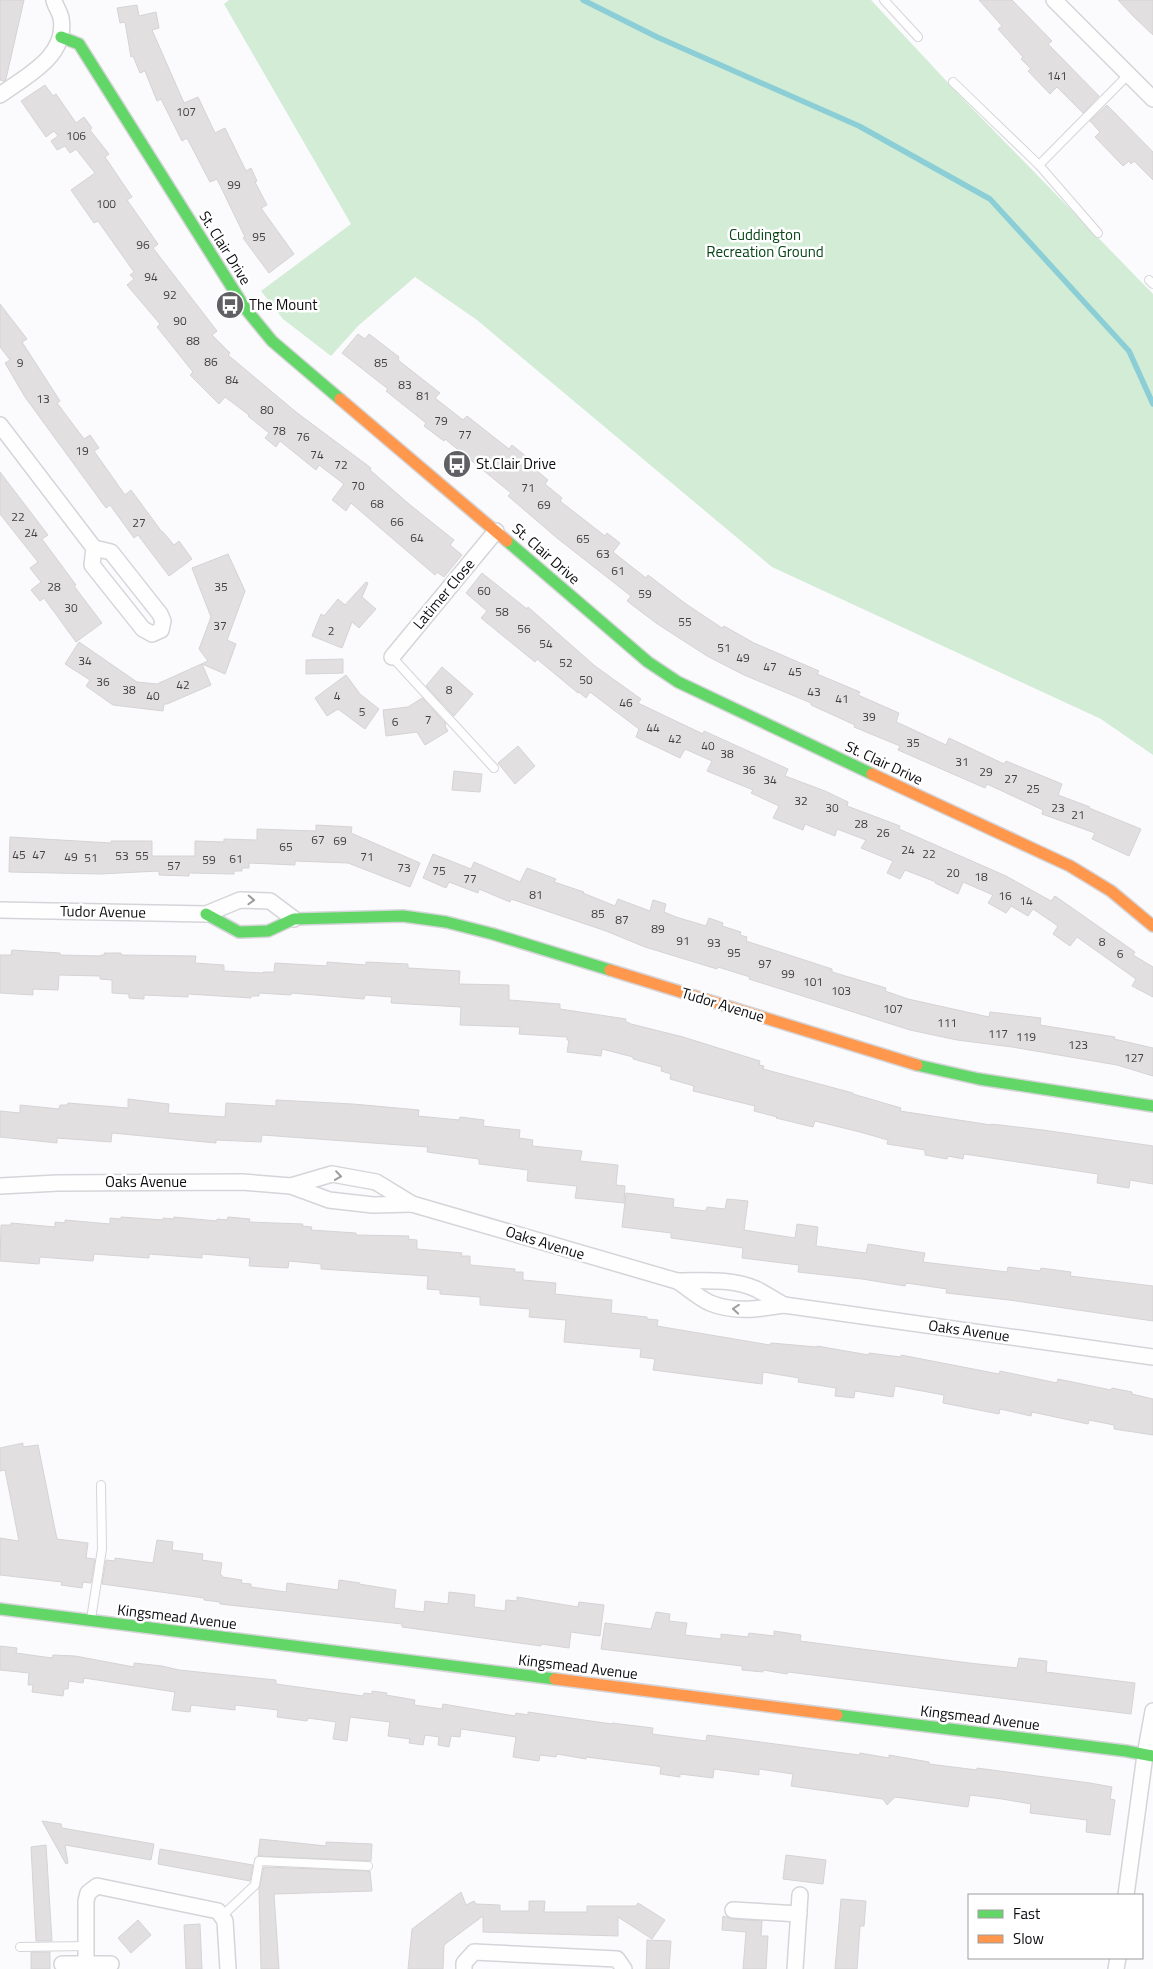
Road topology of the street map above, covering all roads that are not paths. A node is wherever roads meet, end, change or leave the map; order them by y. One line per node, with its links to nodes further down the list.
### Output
1 (54, 0): 4 (street)
2 (884, 0): 5 (lane)
3 (1054, 0): 6 (street)
4 (61, 37): 8 (street); 13 (street, St. Clair Drive)
5 (918, 37)
6 (1128, 75): 9 (street); 10 (lane)
7 (953, 82): 10 (lane)
8 (0, 94)
9 (1153, 99)
10 (1039, 165): 11 (lane)
11 (1098, 233)
12 (0, 425): 14 (street)
13 (496, 530): 15 (street, Latimer Close); 20 (street, St. Clair Drive)
14 (94, 548): 14 (street)
15 (392, 657): 16 (lane)
16 (494, 768)
17 (0, 910): 18 (street, Tudor Avenue)
18 (206, 914): 19 (street, Tudor Avenue); 19 (street, Tudor Avenue, one-way to 19)
19 (294, 920): 21 (street, Tudor Avenue)
20 (1153, 926)
21 (1153, 1106)
22 (0, 1186): 23 (street, Oaks Avenue)
23 (291, 1186): 24 (street, Oaks Avenue); 24 (street, Oaks Avenue, one-way to 24)
24 (412, 1204): 25 (street, Oaks Avenue)
25 (677, 1281): 26 (street, Oaks Avenue); 26 (street, Oaks Avenue, one-way to 25)
26 (784, 1306): 27 (street, Oaks Avenue)
27 (1153, 1357)
28 (100, 1486): 30 (lane)
29 (0, 1609): 30 (street, Kingsmead Avenue)
30 (91, 1621): 32 (street, Kingsmead Avenue)
31 (1153, 1711): 32 (street)
32 (1149, 1756): 34 (street)
33 (368, 1866): 38 (lane)
34 (1126, 1894)
35 (800, 1895): 37 (street)
36 (733, 1910): 37 (street)
37 (799, 1914): 47 (street)
38 (222, 1916): 39 (street); 44 (street)
39 (86, 1946): 40 (lane); 42 (street)
40 (20, 1947)
41 (62, 1964): 42 (street)
42 (86, 1964): 43 (street)
43 (110, 1964)
44 (228, 1969)
45 (464, 1969): 46 (street)
46 (624, 1969)
47 (795, 1969)

